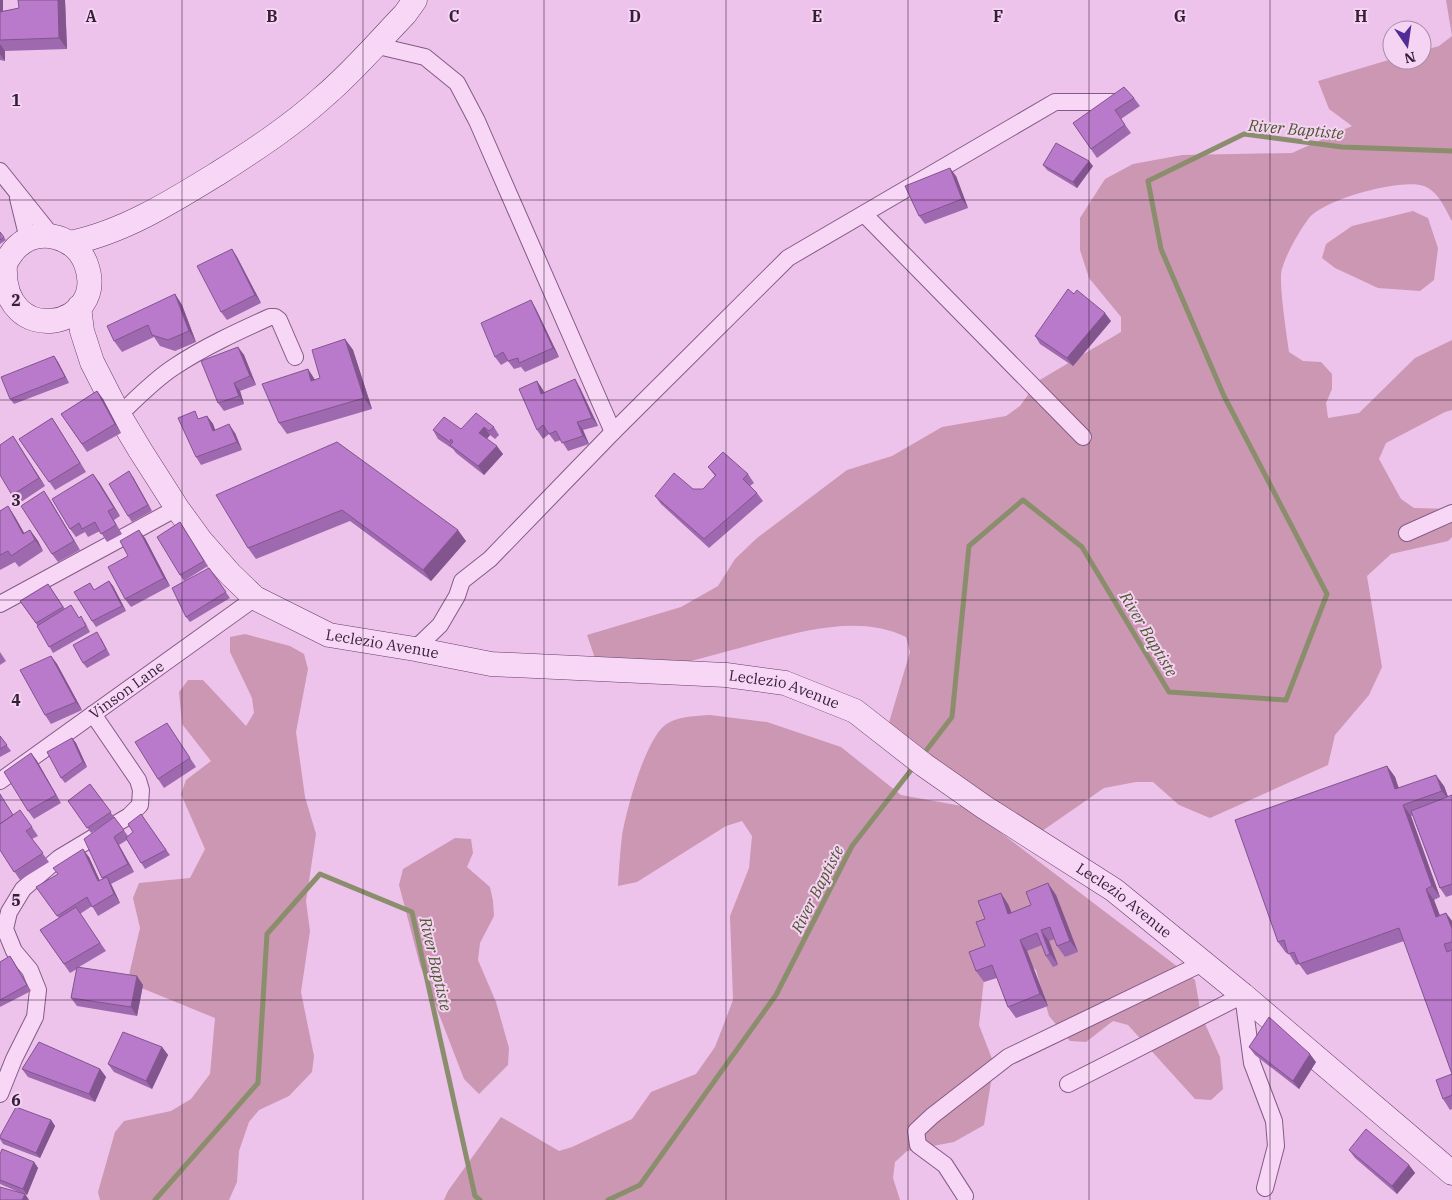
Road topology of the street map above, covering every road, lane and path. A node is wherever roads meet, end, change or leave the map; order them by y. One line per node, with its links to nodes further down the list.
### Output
1 (415, 0): 2 (main road)
2 (374, 46): 7 (main road); 18 (street)
3 (1117, 102): 6 (street)
4 (0, 171): 5 (street)
5 (16, 191): 8 (street); 9 (street)
6 (864, 214): 18 (street); 19 (street)
7 (118, 229): 9 (main road); 11 (main road)
8 (28, 239): 9 (main road); 10 (main road)
9 (61, 239): 11 (main road)
10 (2, 268): 12 (main road)
11 (88, 269): 13 (main road)
12 (6, 305): 14 (main road)
13 (79, 306): 14 (main road); 16 (main road, Leclezio Avenue)
14 (52, 322): 16 (main road, Leclezio Avenue)
15 (295, 357): 17 (street)
16 (92, 362): 17 (main road, Leclezio Avenue)
17 (119, 414): 20 (main road, Leclezio Avenue)
18 (613, 432): 25 (street)
19 (1083, 437)
20 (177, 508): 23 (main road, Leclezio Avenue); 24 (street)
21 (1452, 513): 22 (street)
22 (1406, 533)
23 (255, 598): 25 (main road, Leclezio Avenue); 26 (street, Vinson Lane)
24 (0, 604)
25 (415, 649): 28 (main road, Leclezio Avenue)
26 (93, 714): 27 (street, Vinson Lane); 31 (street)
27 (0, 781)
28 (1203, 963): 29 (main road, Leclezio Avenue); 34 (street)
29 (1243, 995): 30 (street); 32 (main road, Leclezio Avenue); 33 (street)
30 (1068, 1084)
31 (0, 1094)
32 (1452, 1173)
33 (1265, 1188)
34 (964, 1196)

